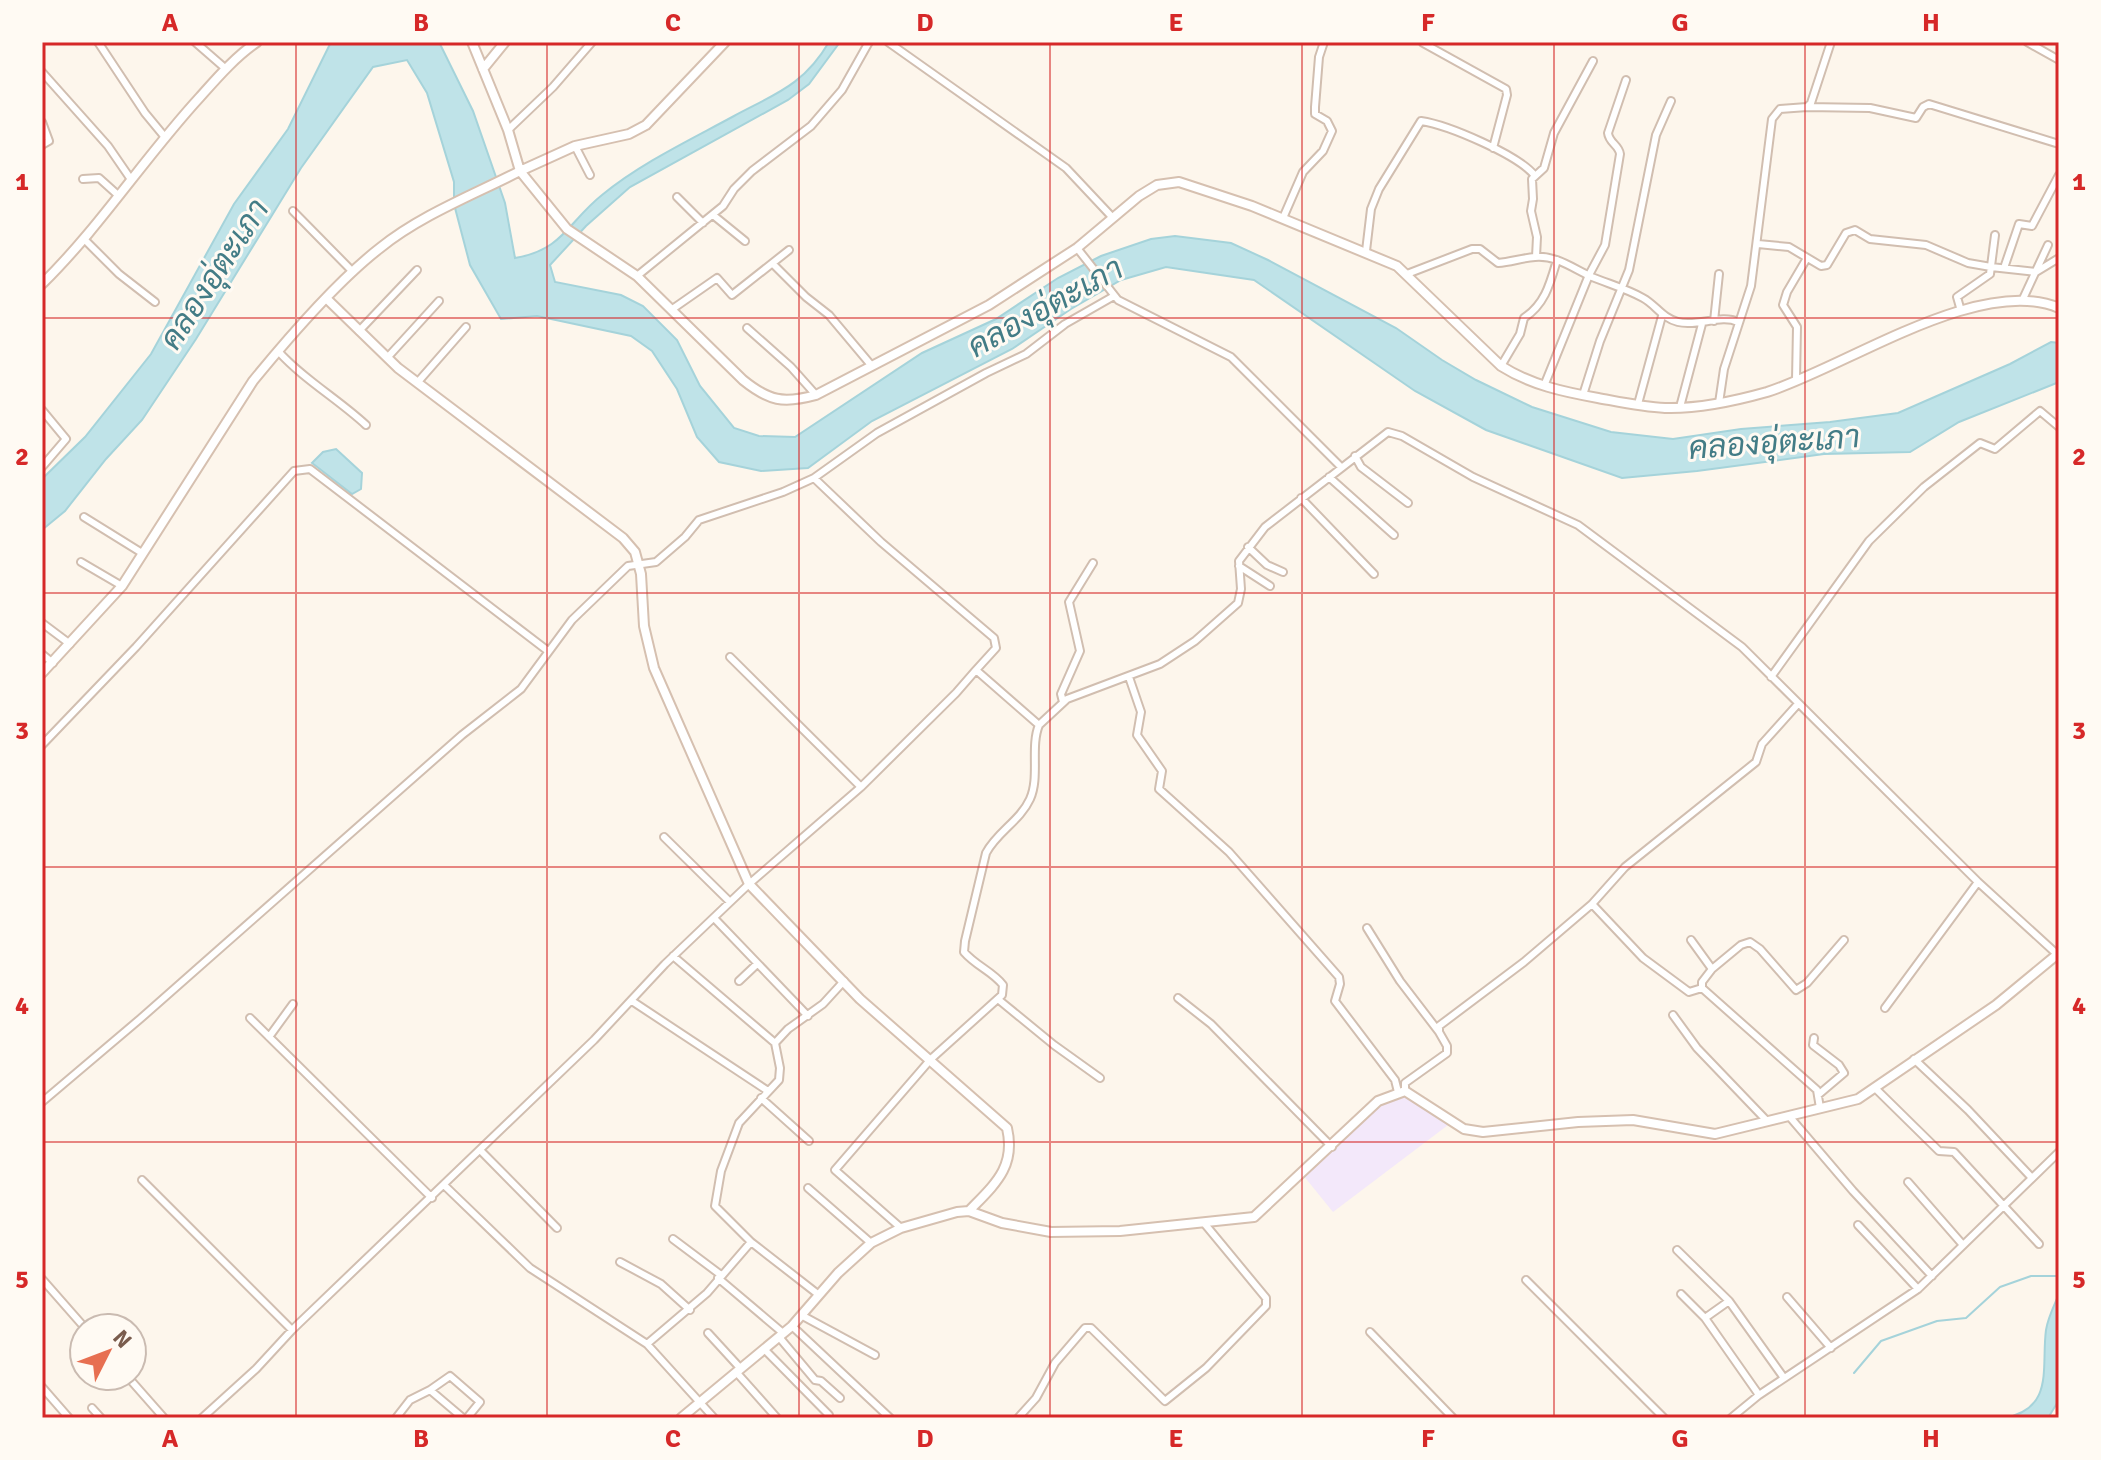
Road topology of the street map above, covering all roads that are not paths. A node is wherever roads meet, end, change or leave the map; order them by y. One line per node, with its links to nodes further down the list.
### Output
1 (98, 42): 24 (street)
2 (195, 42): 16 (street)
3 (472, 42): 17 (street)
4 (505, 42): 17 (street)
5 (592, 42): 23 (street)
6 (725, 42): 27 (street)
7 (869, 42): 38 (street)
8 (888, 42): 39 (street)
9 (1324, 42): 40 (street)
10 (1831, 42): 21 (street)
11 (2027, 42): 14 (street)
12 (1423, 43): 28 (street)
13 (250, 44): 16 (street)
14 (2059, 60)
15 (1593, 61): 32 (street)
16 (226, 69): 24 (street)
17 (483, 69): 23 (street)
18 (42, 72): 33 (street)
19 (1626, 80): 62 (street)
20 (1671, 101): 65 (street)
21 (1807, 107): 25 (street); 45 (street)
22 (42, 122): 26 (street)
23 (508, 130): 29 (street)
24 (164, 136): 33 (street)
25 (2059, 144)
26 (42, 145)
27 (575, 146): 29 (street); 30 (street)
28 (1493, 148): 32 (street); 48 (street)
29 (520, 171): 58 (street); 63 (street)
30 (590, 175)
31 (2059, 175): 56 (street)
32 (1535, 176): 50 (street)
33 (130, 178): 35 (street)
34 (83, 179): 35 (street)
35 (119, 196): 43 (street)
36 (677, 197): 41 (street)
37 (293, 211): 58 (street)
38 (713, 215): 41 (street); 44 (street)
39 (1113, 218): 40 (street); 49 (street)
40 (1283, 218): 48 (street)
41 (703, 223): 63 (street)
42 (1995, 235): 55 (street)
43 (85, 240): 64 (street); 70 (street)
44 (745, 241)
45 (1758, 244): 51 (street); 76 (street)
46 (2048, 245): 59 (street)
47 (789, 250): 54 (street)
48 (1366, 251): 60 (street)
49 (1080, 252): 66 (street); 83 (street)
50 (1536, 257): 53 (street); 60 (street)
51 (1807, 258): 55 (street); 85 (street)
52 (2059, 258): 59 (street)
53 (1557, 260): 62 (street); 84 (street)
54 (773, 264): 72 (street); 83 (street)
55 (1991, 267): 56 (street); 73 (street)
56 (2004, 268): 59 (street)
57 (417, 270): 80 (street)
58 (353, 272): 67 (street)
59 (2036, 272): 69 (street)
60 (1407, 274): 84 (street)
61 (1719, 274): 75 (street)
62 (1589, 275): 65 (street); 87 (street)
63 (637, 276): 72 (street)
64 (42, 284)
65 (1621, 287): 74 (street); 89 (street)
66 (1113, 295): 98 (street); 100 (street)
67 (327, 299): 80 (street); 81 (street)
68 (439, 301): 82 (street)
69 (2022, 301): 71 (street); 73 (street)
70 (155, 302)
71 (2059, 308)
72 (671, 310): 88 (street)
73 (1961, 311): 85 (street)
74 (1662, 316): 77 (street); 91 (street)
75 (1714, 321): 76 (street); 77 (street)
76 (1738, 322): 90 (street)
77 (1702, 324): 92 (street)
78 (466, 327): 86 (street)
79 (747, 328): 88 (street)
80 (359, 331): 82 (street)
81 (278, 351): 94 (street); 106 (street)
82 (387, 358): 86 (street)
83 (871, 365): 88 (street)
84 (1501, 366): 87 (street)
85 (1796, 380): 90 (street)
86 (417, 383): 109 (street)
87 (1544, 386): 89 (street)
88 (816, 395)
89 (1583, 395): 91 (street)
90 (1719, 403): 92 (street)
91 (1638, 404): 92 (street)
92 (1680, 407)
93 (42, 410): 97 (street)
94 (366, 425)
95 (2059, 427): 124 (street)
96 (1355, 456): 98 (street); 102 (street); 124 (street)
97 (42, 467)
98 (1341, 467): 99 (street)
99 (1329, 477): 101 (street); 104 (street)
100 (814, 478): 109 (street); 121 (street)
101 (1301, 498): 105 (street); 112 (street)
102 (1408, 503)
103 (84, 517): 106 (street)
104 (1394, 535)
105 (1248, 547): 110 (street); 111 (street)
106 (142, 553): 113 (street)
107 (81, 562): 113 (street)
108 (1093, 563): 125 (street)
109 (639, 564): 117 (street); 132 (street)
110 (1239, 566): 114 (street); 123 (street)
111 (1283, 572)
112 (1374, 574)
113 (122, 586): 116 (street)
114 (1270, 586)
115 (42, 623): 116 (street)
116 (70, 644): 120 (street)
117 (548, 651): 128 (street); 166 (street)
118 (42, 654): 120 (street)
119 (730, 657): 129 (street)
120 (53, 663): 122 (street)
121 (976, 670): 127 (street); 129 (street)
122 (42, 673)
123 (1129, 677): 125 (street); 163 (street)
124 (1771, 677): 126 (street)
125 (1063, 702): 127 (street)
126 (1797, 705): 131 (street); 134 (street)
127 (1039, 725): 147 (street)
128 (42, 745)
129 (861, 787): 132 (street)
130 (664, 837): 133 (street)
131 (1978, 882): 139 (street); 150 (street)
132 (749, 884): 133 (street); 144 (street)
133 (730, 902): 135 (street)
134 (1592, 904): 145 (street); 154 (street)
135 (714, 918): 140 (street); 141 (street)
136 (1367, 928): 154 (street)
137 (1691, 940): 142 (street)
138 (1844, 940): 142 (street)
139 (2058, 955): 159 (street)
140 (673, 956): 148 (street); 157 (street)
141 (757, 964): 143 (street); 152 (street)
142 (1712, 969): 145 (street)
143 (739, 981)
144 (844, 981): 152 (street); 158 (street)
145 (1702, 988): 164 (street)
146 (1178, 998): 171 (street)
147 (999, 1000): 158 (street); 160 (street)
148 (632, 1001): 162 (street); 172 (street)
149 (293, 1004): 155 (street)
150 (1885, 1008)
151 (1673, 1015): 169 (street)
152 (808, 1016): 157 (street)
153 (250, 1018): 155 (street)
154 (1439, 1032): 163 (street)
155 (269, 1037): 179 (street)
156 (1814, 1038): 164 (street)
157 (775, 1043): 162 (street)
158 (931, 1059): 181 (street); 185 (street)
159 (1914, 1059): 161 (street); 174 (street)
160 (1100, 1078)
161 (1876, 1089): 167 (street); 180 (street)
162 (768, 1091): 165 (street)
163 (1401, 1092): 169 (street); 171 (street)
164 (1818, 1095): 167 (street)
165 (761, 1098): 170 (street); 187 (street)
166 (42, 1102)
167 (1820, 1108): 168 (street)
168 (1789, 1116): 169 (street); 194 (street)
169 (1767, 1121)
170 (809, 1141)
171 (1332, 1147): 182 (street)
172 (481, 1151): 177 (street); 184 (street)
173 (2059, 1152): 174 (street)
174 (2032, 1178): 180 (street)
175 (142, 1180): 207 (street)
176 (1908, 1182): 190 (street)
177 (445, 1186): 179 (street); 211 (street)
178 (808, 1188): 188 (street)
179 (432, 1198): 207 (street)
180 (2004, 1205): 189 (street); 190 (street)
181 (969, 1211): 182 (street); 185 (street)
182 (1204, 1223): 235 (street)
183 (1858, 1225): 197 (street)
184 (557, 1228)
185 (901, 1228): 188 (street)
186 (673, 1239): 193 (street)
187 (751, 1242): 193 (street); 199 (street)
188 (871, 1243): 199 (street)
189 (2039, 1244)
190 (1963, 1245): 194 (street)
191 (1677, 1250): 201 (street)
192 (620, 1262): 202 (street)
193 (720, 1276): 202 (street); 210 (street)
194 (1932, 1276): 197 (street)
195 (42, 1279): 203 (street)
196 (1526, 1280): 237 (street)
197 (1918, 1289): 212 (street)
198 (1681, 1294): 205 (street)
199 (819, 1295): 204 (street)
200 (1787, 1297): 212 (street)
201 (1729, 1301): 205 (street); 216 (street)
202 (690, 1310): 211 (street)
203 (71, 1312)
204 (801, 1315): 206 (street); 214 (street)
205 (1705, 1318): 220 (street)
206 (792, 1326): 210 (street); 234 (street)
207 (292, 1330): 228 (street)
208 (1370, 1332): 236 (street)
209 (708, 1333): 215 (street)
210 (781, 1335): 213 (street); 221 (street)
211 (647, 1344): 222 (street)
212 (1831, 1348): 216 (street)
213 (765, 1350): 215 (street); 224 (street)
214 (875, 1355)
215 (739, 1371): 222 (street); 233 (street)
216 (1784, 1378): 220 (street)
217 (42, 1387): 225 (street)
218 (430, 1390): 229 (street); 230 (street); 230 (street)
219 (141, 1392): 227 (street)
220 (1759, 1395): 238 (street)
221 (840, 1398)
222 (700, 1401): 231 (street); 232 (street)
223 (92, 1408): 226 (street)
224 (829, 1415)
225 (69, 1418)
226 (101, 1418)
227 (164, 1418)
228 (202, 1418)
229 (397, 1418)
230 (465, 1418)
231 (681, 1418)
232 (714, 1418)
233 (777, 1418)
234 (890, 1418)
235 (1018, 1418)
236 (1453, 1418)
237 (1664, 1418)
238 (1731, 1418)

